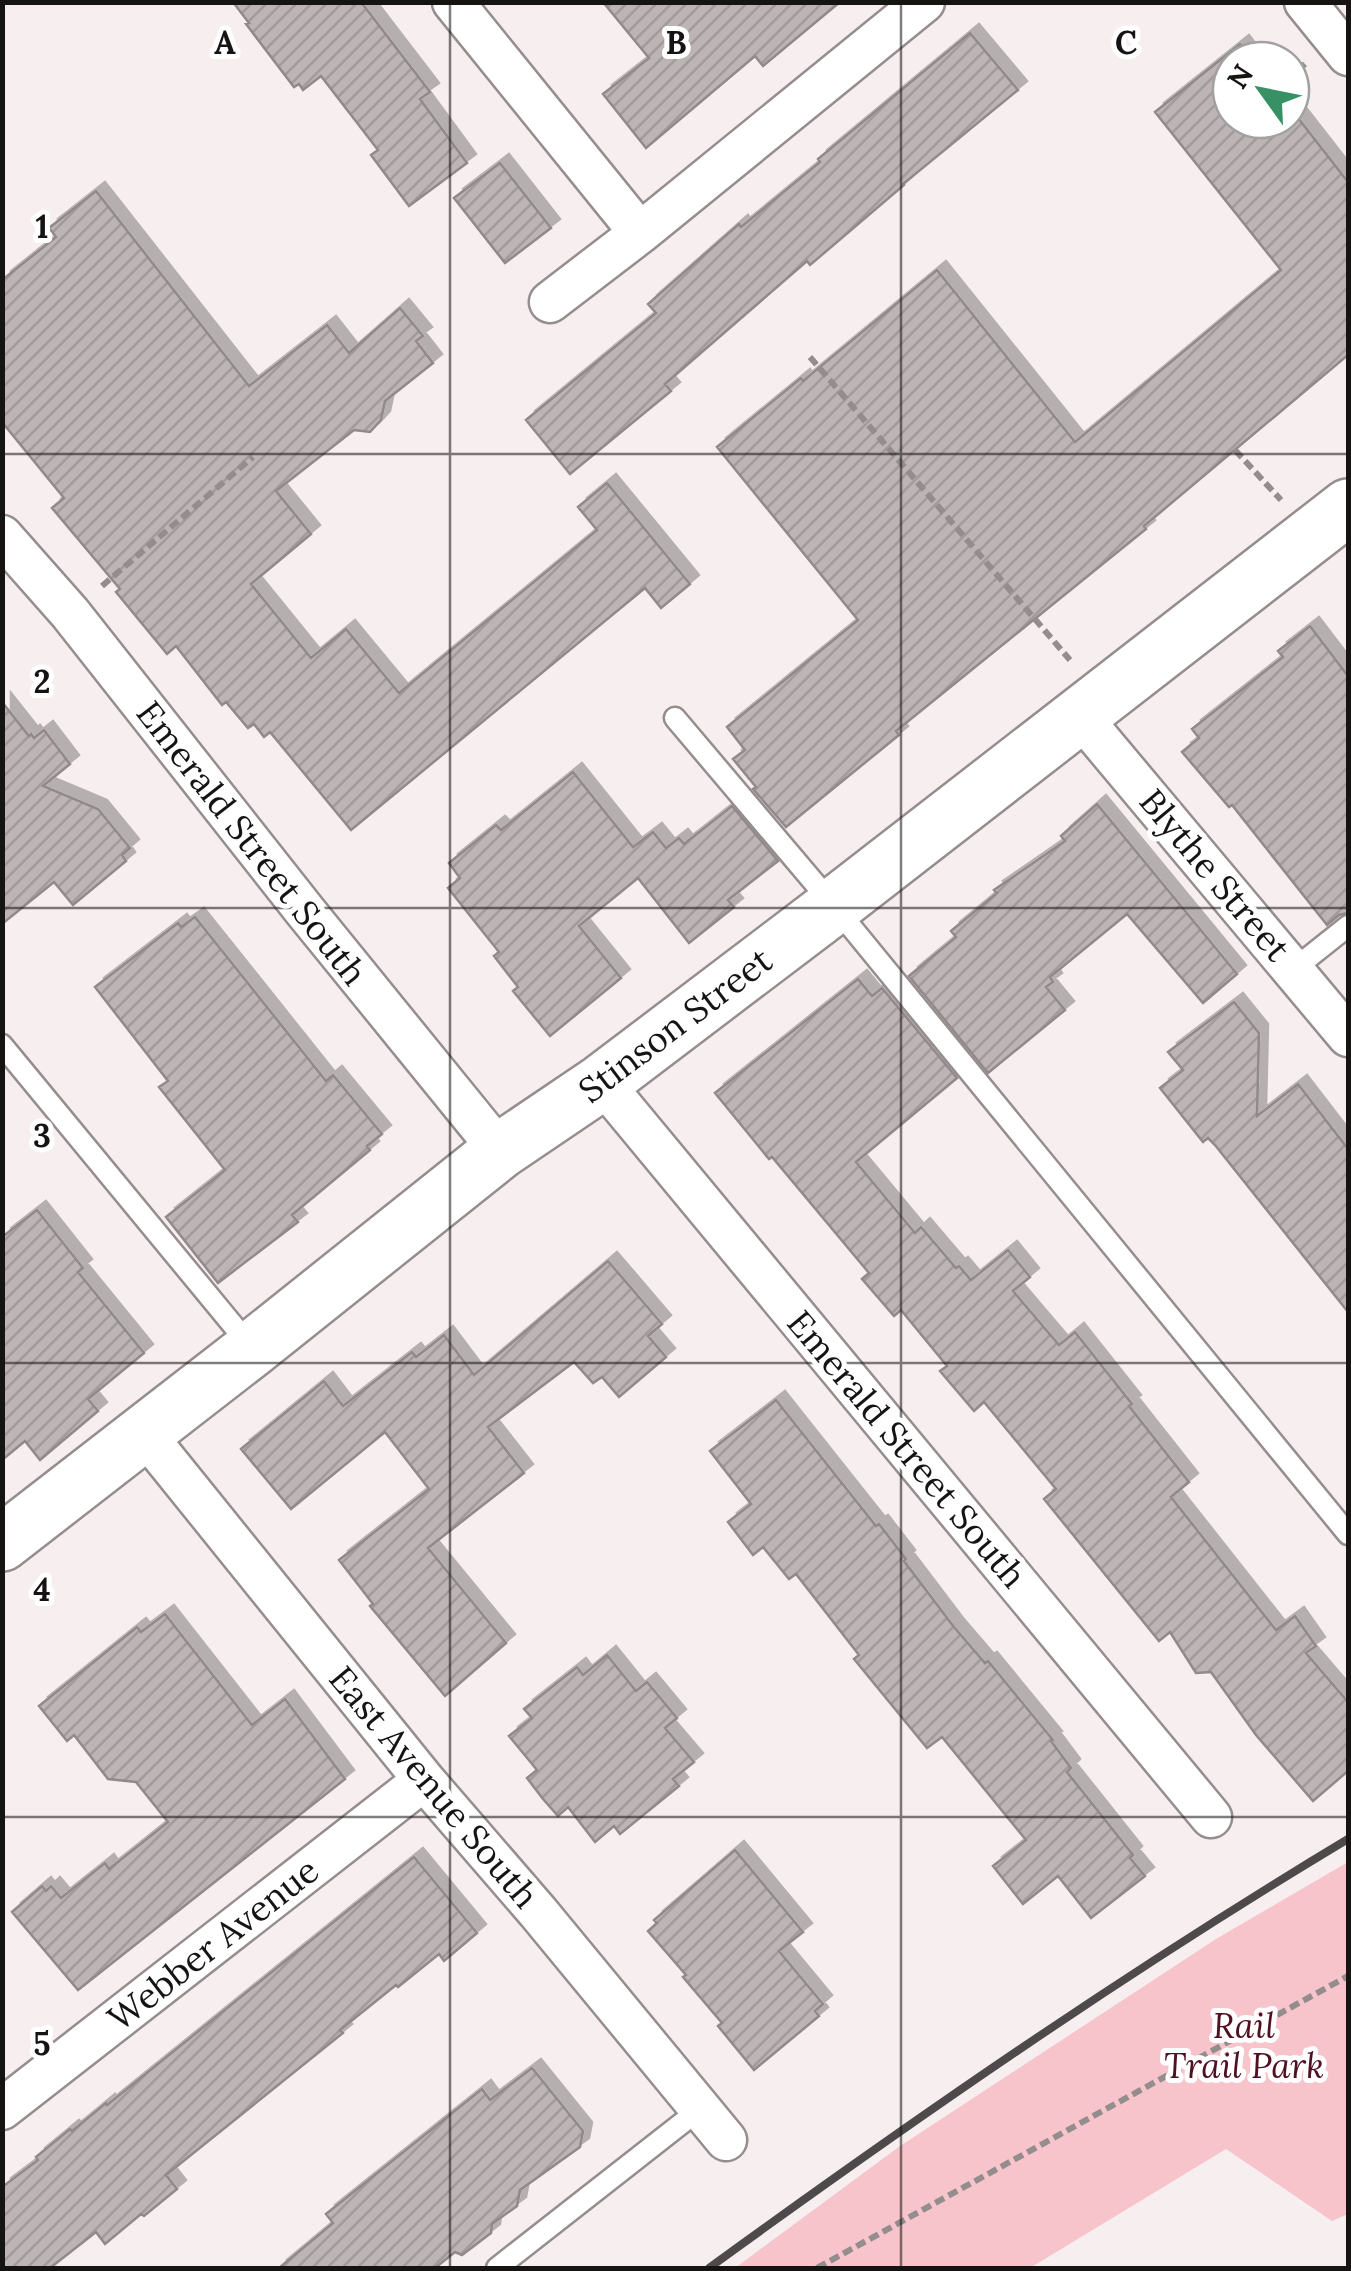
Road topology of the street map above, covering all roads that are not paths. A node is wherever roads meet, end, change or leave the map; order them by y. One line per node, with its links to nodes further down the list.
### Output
1 (453, 2): 5 (street)
2 (924, 2): 5 (street)
3 (1305, 2): 4 (street)
4 (1348, 54)
5 (640, 233): 6 (street)
6 (550, 302)
7 (1331, 521): 9 (street, Stinson Street)
8 (2, 536): 17 (street, Emerald Street South)
9 (1092, 707): 11 (street, Stinson Street); 13 (street, Blythe Street)
10 (675, 718): 11 (lane)
11 (834, 906): 16 (street, Stinson Street); 20 (lane)
12 (1348, 926): 13 (lane)
13 (1294, 969): 14 (street, Blythe Street)
14 (1348, 1036)
15 (2, 1045): 18 (lane)
16 (602, 1082): 17 (street, Stinson Street); 23 (street, Emerald Street South)
17 (500, 1151): 18 (street, Stinson Street)
18 (252, 1349): 19 (street, Stinson Street)
19 (144, 1433): 21 (street, Stinson Street); 22 (street, East Avenue South)
20 (1348, 1534)
21 (2, 1543)
22 (424, 1780): 24 (street, Webber Avenue); 25 (street, East Avenue South)
23 (1211, 1817)
24 (2, 2108)
25 (713, 2124): 26 (lane)
26 (498, 2268)

